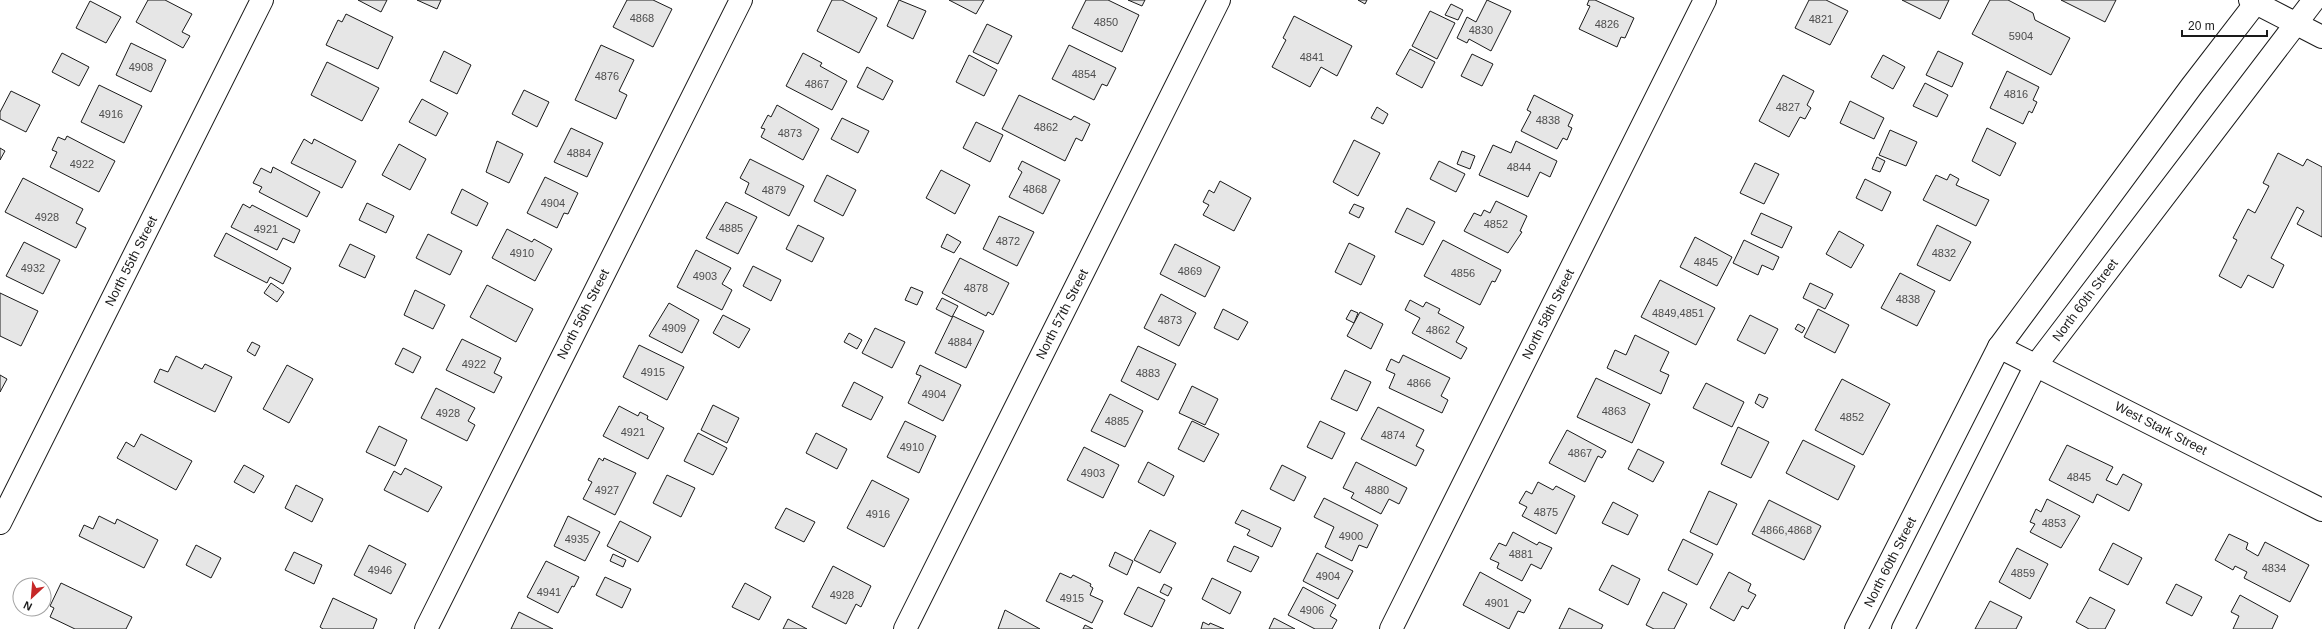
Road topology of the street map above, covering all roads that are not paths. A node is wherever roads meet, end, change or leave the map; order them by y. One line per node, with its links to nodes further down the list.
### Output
1 (262, 0): 12 (street, North 55th Street)
2 (741, 0): 13 (street, North 56th Street)
3 (1219, 0): 14 (street, North 57th Street)
4 (1705, 0): 15 (street, North 58th Street)
5 (2314, 0): 7 (street, North 60th Street)
6 (2255, 1): 7 (street); 9 (street, North 60th Street)
7 (2295, 24): 8 (street); 10 (street, North 60th Street)
8 (2322, 38)
9 (1998, 347): 10 (street, West Stark Street); 16 (street, North 60th Street)
10 (2036, 365): 11 (street, West Stark Street); 17 (street, North 60th Street)
11 (2322, 510)
12 (0, 523)
13 (426, 629)
14 (905, 629)
15 (1391, 629)
16 (1856, 629)
17 (1903, 629)

